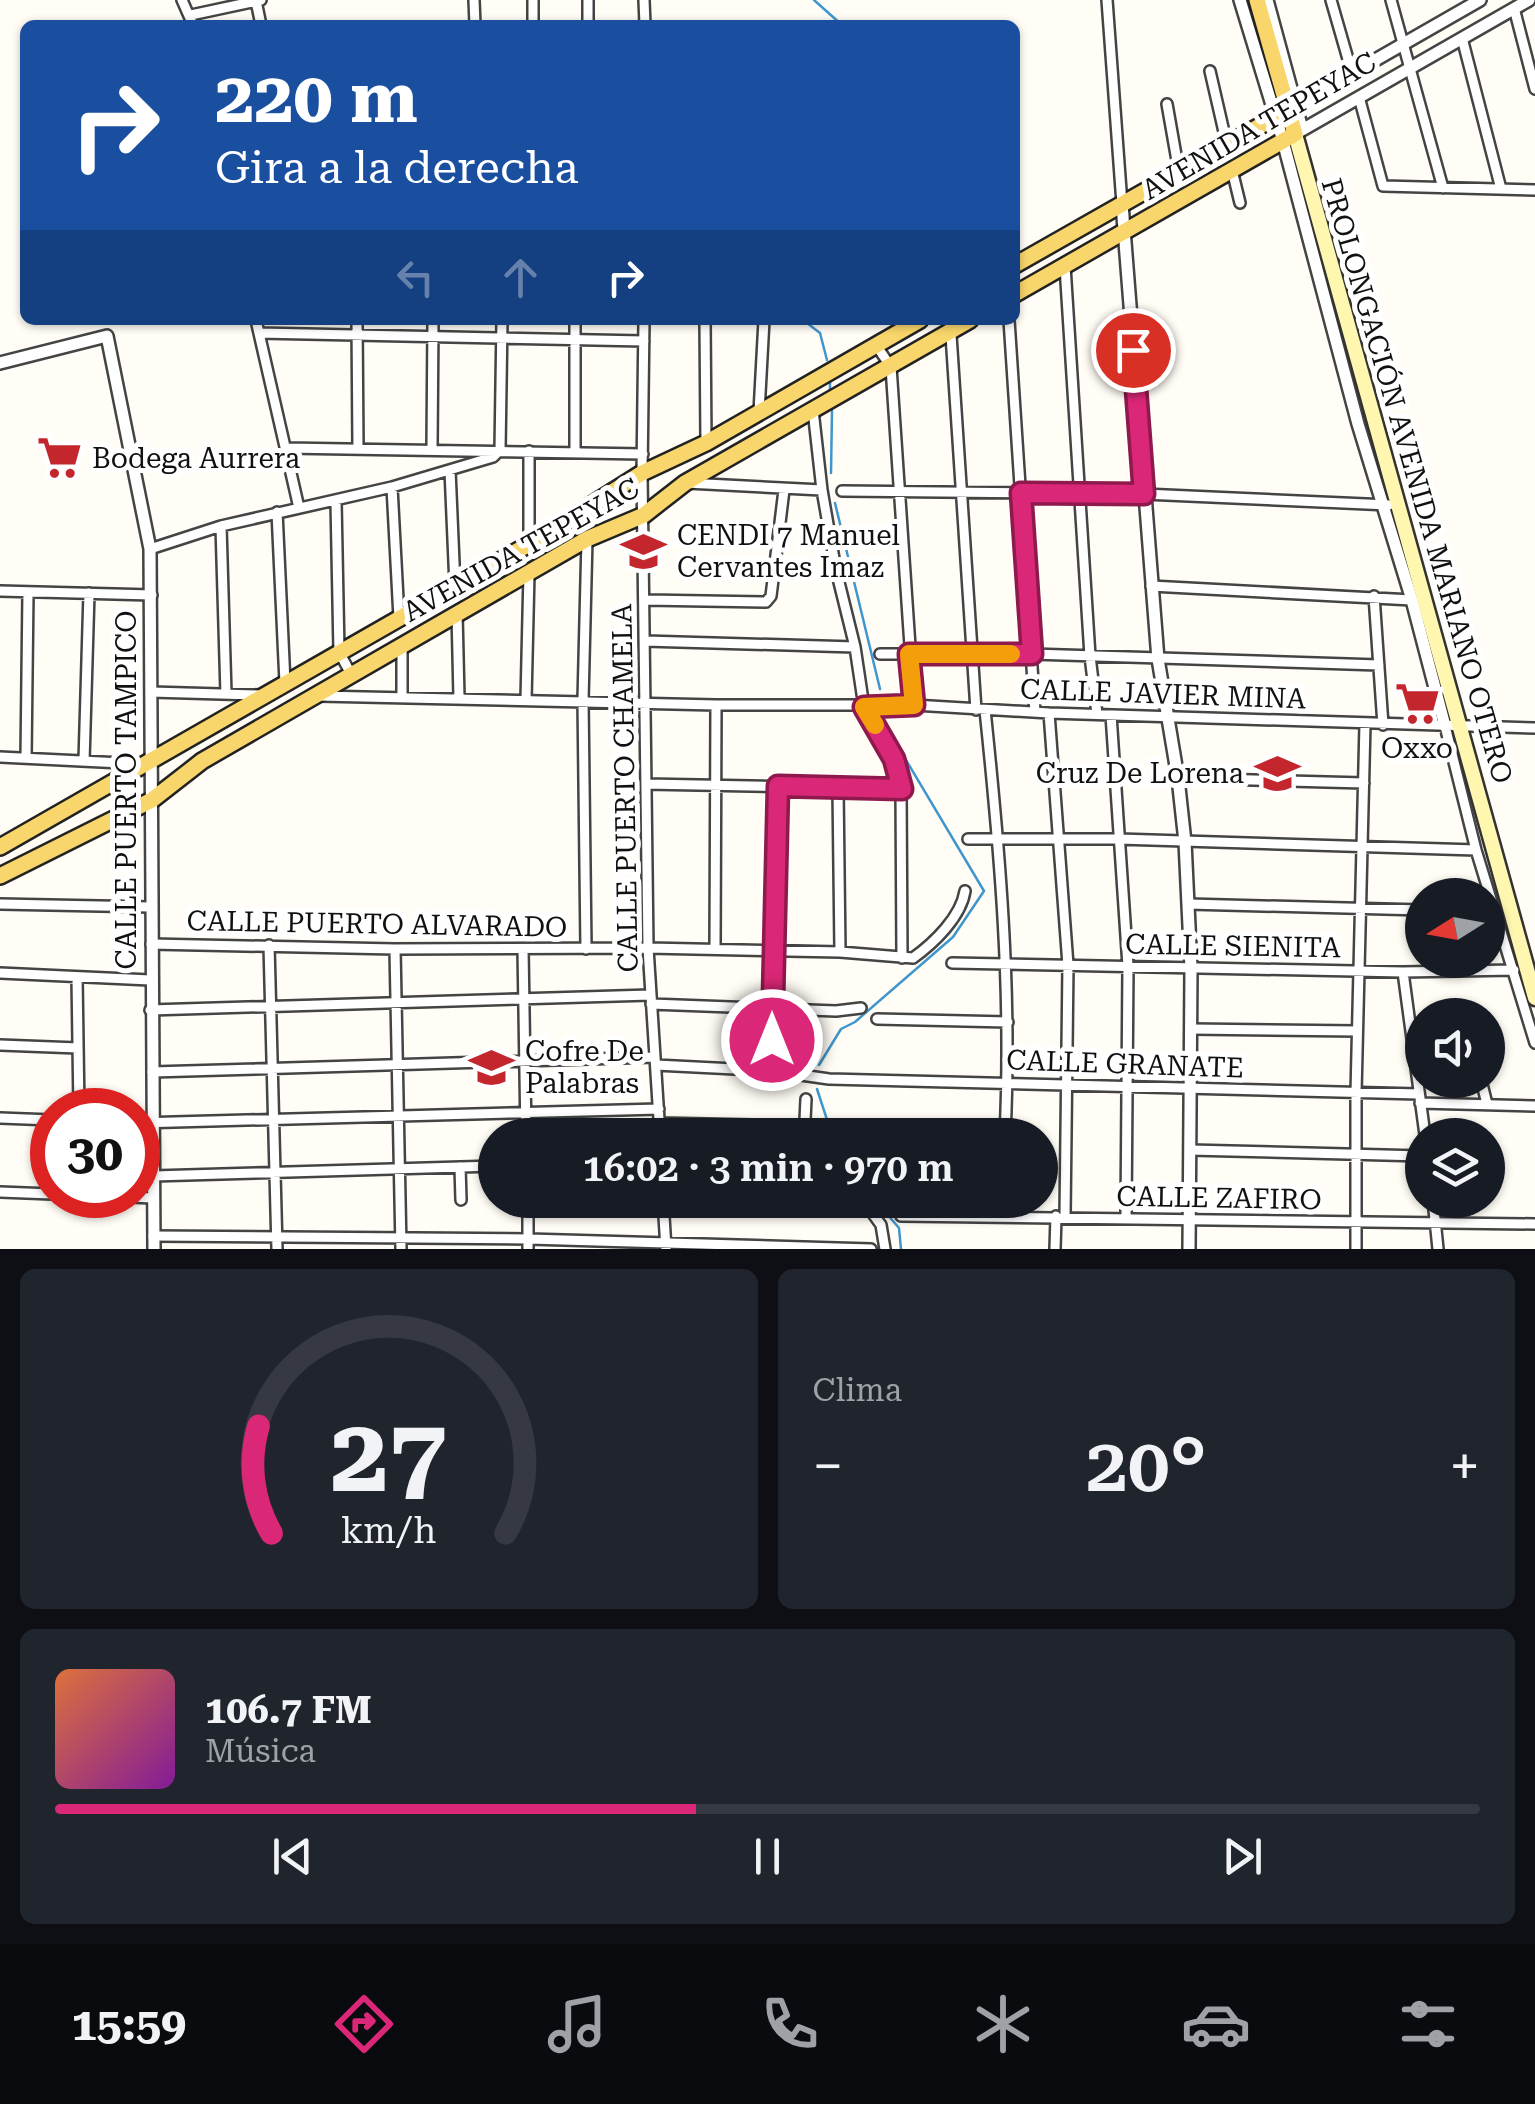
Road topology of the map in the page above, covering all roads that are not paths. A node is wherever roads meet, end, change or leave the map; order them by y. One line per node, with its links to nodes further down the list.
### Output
1 (182, 0): 15 (street)
2 (258, 0): 15 (street)
3 (1107, 0): 33 (street)
4 (1240, 0): 24 (street, PROLONGACIÓN AVENIDA MARIANO OTERO)
5 (1248, 0): 24 (main road, PROLONGACIÓN AVENIDA MARIANO OTERO)
6 (1257, 0): 24 (main road, PROLONGACIÓN AVENIDA MARIANO OTERO)
7 (1267, 0): 24 (street, PROLONGACIÓN AVENIDA MARIANO OTERO)
8 (1331, 0): 20 (street)
9 (1391, 0): 17 (street)
10 (1450, 0): 14 (street)
11 (1480, 0): 14 (street, AVENIDA TEPEYAC)
12 (1528, 0): 13 (street, AVENIDA TEPEYAC)
13 (1514, 8): 16 (street, AVENIDA TEPEYAC); 21 (street)
14 (1454, 14): 17 (street, AVENIDA TEPEYAC)
15 (192, 20)
16 (1462, 38): 18 (street, AVENIDA TEPEYAC); 30 (street)
17 (1403, 44): 18 (street); 20 (street, AVENIDA TEPEYAC)
18 (1410, 68): 22 (street, AVENIDA TEPEYAC); 29 (street)
19 (1210, 71): 26 (street)
20 (1352, 73): 24 (street, AVENIDA TEPEYAC)
21 (1535, 89)
22 (1360, 97): 25 (street, AVENIDA TEPEYAC); 29 (street)
23 (1167, 104): 28 (street)
24 (1284, 112): 25 (main road, PROLONGACIÓN AVENIDA MARIANO OTERO); 26 (main road, AVENIDA TEPEYAC)
25 (1293, 139): 27 (main road, AVENIDA TEPEYAC); 81 (main road, PROLONGACIÓN AVENIDA MARIANO OTERO)
26 (1227, 144): 28 (main road, AVENIDA TEPEYAC)
27 (1232, 170): 32 (street); 34 (main road, AVENIDA TEPEYAC)
28 (1179, 172): 33 (main road, AVENIDA TEPEYAC)
29 (1443, 188): 30 (street)
30 (1501, 189): 31 (street)
31 (1535, 190)
32 (1240, 202)
33 (1122, 204): 34 (street); 35 (main road, AVENIDA TEPEYAC)
34 (1124, 232): 36 (main road, AVENIDA TEPEYAC); 79 (street)
35 (1020, 262)
36 (1065, 266): 37 (main road, AVENIDA TEPEYAC); 78 (street)
37 (1020, 291)
38 (257, 325): 49 (street)
39 (357, 325): 50 (street)
40 (433, 325): 51 (street)
41 (502, 325): 52 (street)
42 (575, 325): 53 (street)
43 (644, 325): 54 (street, CALLE PUERTO CHAMELA)
44 (705, 325): 60 (street)
45 (764, 325): 59 (street)
46 (911, 325): 55 (main road, AVENIDA TEPEYAC)
47 (1009, 325): 77 (street)
48 (950, 326): 57 (main road, AVENIDA TEPEYAC); 76 (street)
49 (259, 332): 50 (street); 61 (street)
50 (357, 335): 51 (street); 63 (street)
51 (433, 336): 52 (street); 62 (street)
52 (502, 338): 53 (street); 64 (street)
53 (575, 340): 54 (street); 66 (street)
54 (644, 341): 67 (street, CALLE PUERTO CHAMELA)
55 (876, 345): 57 (street); 59 (main road, AVENIDA TEPEYAC)
56 (0, 363): 88 (street, CALLE PUERTO TAMPICO)
57 (891, 367): 58 (main road, AVENIDA TEPEYAC); 75 (street)
58 (813, 410): 70 (main road, AVENIDA TEPEYAC); 73 (street)
59 (759, 412): 60 (main road, AVENIDA TEPEYAC)
60 (706, 442): 69 (main road, AVENIDA TEPEYAC)
61 (286, 448): 63 (street); 82 (street)
62 (432, 448): 63 (street); 64 (street)
63 (358, 449)
64 (500, 450): 65 (street); 68 (street)
65 (528, 451): 66 (street); 87 (street)
66 (575, 452): 67 (street)
67 (643, 454): 69 (street, CALLE PUERTO CHAMELA)
68 (450, 470): 71 (street); 90 (street)
69 (642, 472): 84 (street, CALLE PUERTO CHAMELA); 87 (main road, AVENIDA TEPEYAC)
70 (684, 483): 72 (street); 84 (main road, AVENIDA TEPEYAC)
71 (392, 486): 80 (street); 100 (street)
72 (784, 490): 73 (street); 97 (street)
73 (822, 490): 103 (street)
74 (842, 491): 75 (street)
75 (898, 492): 76 (street); 106 (street)
76 (959, 493): 77 (street); 107 (street)
77 (1021, 493): 78 (street); 108 (street)
78 (1080, 493): 79 (street); 109 (street)
79 (1144, 494): 81 (street); 91 (street)
80 (336, 501): 82 (street); 104 (street)
81 (1390, 505): 98 (street, PROLONGACIÓN AVENIDA MARIANO OTERO); 134 (main road, PROLONGACIÓN AVENIDA MARIANO OTERO)
82 (299, 508): 83 (street)
83 (277, 512): 85 (street); 113 (street)
84 (644, 515): 86 (main road, AVENIDA TEPEYAC); 97 (street, CALLE PUERTO CHAMELA)
85 (221, 526): 88 (street); 115 (street)
86 (587, 539): 89 (main road, AVENIDA TEPEYAC); 121 (street)
87 (528, 544): 90 (main road, AVENIDA TEPEYAC)
88 (150, 549): 95 (street, CALLE PUERTO TAMPICO)
89 (529, 572): 99 (main road, AVENIDA TEPEYAC); 120 (street)
90 (456, 586): 100 (main road, AVENIDA TEPEYAC)
91 (1152, 586): 96 (street); 110 (street)
92 (0, 591): 93 (street)
93 (28, 592): 94 (street); 137 (street)
94 (88, 593): 95 (street); 138 (street)
95 (152, 595): 114 (street, CALLE PUERTO TAMPICO)
96 (1374, 596): 98 (street); 111 (street)
97 (646, 600): 101 (street, CALLE PUERTO CHAMELA)
98 (1412, 600): 134 (street, PROLONGACIÓN AVENIDA MARIANO OTERO)
99 (457, 613): 102 (main road, AVENIDA TEPEYAC); 119 (street)
100 (399, 618): 104 (main road, AVENIDA TEPEYAC)
101 (645, 641): 103 (street); 122 (street, CALLE PUERTO CHAMELA)
102 (402, 645): 112 (main road, AVENIDA TEPEYAC); 118 (street)
103 (856, 647): 125 (street)
104 (340, 652): 112 (street); 113 (main road, AVENIDA TEPEYAC)
105 (880, 654): 106 (street)
106 (909, 654): 107 (street); 124 (street)
107 (972, 654): 108 (street); 126 (street)
108 (1032, 654): 109 (street); 127 (street)
109 (1090, 656): 110 (street); 129 (street)
110 (1158, 658): 111 (street); 131 (street)
111 (1379, 665): 133 (street)
112 (351, 674): 117 (main road, AVENIDA TEPEYAC)
113 (285, 683): 116 (main road, AVENIDA TEPEYAC)
114 (151, 692): 115 (street); 139 (street, CALLE PUERTO TAMPICO)
115 (226, 694): 116 (street)
116 (265, 695): 139 (main road, AVENIDA TEPEYAC)
117 (311, 696): 118 (street, CALLE JAVIER MINA); 147 (main road, AVENIDA TEPEYAC)
118 (402, 698): 119 (street, CALLE JAVIER MINA)
119 (459, 698): 120 (street, CALLE JAVIER MINA)
120 (526, 700): 121 (street, CALLE JAVIER MINA)
121 (583, 700): 122 (street, CALLE JAVIER MINA); 171 (street)
122 (646, 704): 123 (street, CALLE JAVIER MINA); 141 (street, CALLE PUERTO CHAMELA)
123 (716, 705): 125 (street, CALLE JAVIER MINA); 143 (street)
124 (914, 705): 125 (street, CALLE JAVIER MINA); 126 (street, CALLE JAVIER MINA)
125 (864, 707): 146 (street)
126 (980, 710): 127 (street, CALLE JAVIER MINA); 150 (street)
127 (1036, 712): 128 (street, CALLE JAVIER MINA)
128 (1048, 713): 129 (street, CALLE JAVIER MINA); 149 (street)
129 (1097, 714): 130 (street, CALLE JAVIER MINA)
130 (1111, 714): 131 (street, CALLE JAVIER MINA); 151 (street)
131 (1165, 716): 132 (street, CALLE JAVIER MINA); 140 (street)
132 (1365, 724): 133 (street, CALLE JAVIER MINA); 142 (street)
133 (1383, 725): 134 (street, CALLE JAVIER MINA)
134 (1453, 726): 135 (street, CALLE JAVIER MINA); 155 (street); 156 (main road, PROLONGACIÓN AVENIDA MARIANO OTERO)
135 (1535, 728)
136 (0, 757): 137 (street)
137 (26, 758): 138 (street)
138 (84, 761): 139 (street)
139 (150, 763): 147 (street, CALLE PUERTO TAMPICO); 153 (main road, AVENIDA TEPEYAC)
140 (1178, 778): 142 (street); 152 (street)
141 (646, 784): 143 (street); 168 (street, CALLE PUERTO CHAMELA)
142 (1364, 784): 154 (street)
143 (715, 786): 144 (street); 172 (street)
144 (778, 786): 145 (street); 173 (street)
145 (838, 788): 146 (street); 174 (street)
146 (902, 789): 175 (street)
147 (152, 800): 157 (main road, AVENIDA TEPEYAC); 162 (street, CALLE PUERTO TAMPICO)
148 (968, 838): 150 (street)
149 (1058, 839): 150 (street); 151 (street); 178 (street)
150 (999, 840): 177 (street)
151 (1119, 840): 152 (street); 179 (street)
152 (1185, 842): 154 (street); 161 (street)
153 (0, 847)
154 (1362, 848): 155 (street); 163 (street)
155 (1476, 850): 156 (street)
156 (1492, 872): 158 (street); 189 (main road, PROLONGACIÓN AVENIDA MARIANO OTERO)
157 (0, 876)
158 (1492, 878)
159 (964, 890): 175 (street)
160 (0, 904): 162 (street)
161 (1188, 904): 163 (street); 180 (street)
162 (150, 907): 165 (street, CALLE PUERTO TAMPICO)
163 (1360, 909): 164 (street); 182 (street)
164 (1405, 910)
165 (150, 944): 166 (street, CALLE PUERTO ALVARADO); 186 (street, CALLE PUERTO TAMPICO)
166 (268, 945): 169 (street, CALLE PUERTO ALVARADO); 192 (street)
167 (1505, 946): 181 (street)
168 (648, 948): 171 (street, CALLE PUERTO ALVARADO); 172 (street, CALLE PUERTO ALVARADO); 190 (street, CALLE PUERTO CHAMELA)
169 (394, 949): 170 (street, CALLE PUERTO ALVARADO); 191 (street)
170 (523, 949): 171 (street, CALLE PUERTO ALVARADO); 187 (street)
171 (586, 949)
172 (716, 950): 173 (street, CALLE PUERTO ALVARADO)
173 (773, 952): 174 (street, CALLE PUERTO ALVARADO); 194 (street)
174 (840, 952): 175 (street, CALLE PUERTO ALVARADO)
175 (902, 958)
176 (952, 963): 177 (street, CALLE SIENITA)
177 (1006, 964): 178 (street, CALLE SIENITA); 197 (street)
178 (1068, 965): 179 (street, CALLE SIENITA); 210 (street)
179 (1128, 966): 180 (street, CALLE SIENITA); 211 (street)
180 (1191, 968): 182 (street, CALLE SIENITA); 198 (street)
181 (1514, 970): 183 (street, CALLE SIENITA); 200 (street)
182 (1359, 971): 183 (street, CALLE SIENITA); 199 (street)
183 (1403, 972): 188 (street)
184 (0, 973): 185 (street)
185 (77, 977): 186 (street); 202 (street)
186 (150, 980): 195 (street, CALLE PUERTO TAMPICO)
187 (522, 998): 190 (street); 191 (street); 203 (street)
188 (1407, 998)
189 (1535, 998)
190 (651, 1000): 194 (street); 204 (street, CALLE PUERTO CHAMELA)
191 (397, 1003): 192 (street); 205 (street)
192 (272, 1008): 195 (street); 206 (street)
193 (860, 1008): 194 (street)
194 (770, 1009): 207 (street)
195 (150, 1010): 208 (street, CALLE PUERTO TAMPICO)
196 (877, 1019): 197 (street)
197 (1008, 1022): 209 (street)
198 (1191, 1029): 199 (street); 214 (street)
199 (1358, 1030): 215 (street)
200 (1535, 1043)
201 (0, 1045): 202 (street)
202 (78, 1048): 212 (street)
203 (523, 1060): 204 (street, CALLE GRANATE); 205 (street, CALLE GRANATE); 223 (street)
204 (656, 1061): 207 (street, CALLE GRANATE); 222 (street, CALLE PUERTO CHAMELA)
205 (398, 1064): 206 (street, CALLE GRANATE); 224 (street)
206 (272, 1068): 208 (street, CALLE GRANATE); 232 (street)
207 (773, 1071): 209 (street, CALLE GRANATE)
208 (152, 1072): 213 (street, CALLE PUERTO TAMPICO)
209 (1007, 1083): 210 (street, CALLE GRANATE); 229 (street)
210 (1066, 1085): 211 (street, CALLE GRANATE); 245 (street)
211 (1128, 1087): 214 (street, CALLE GRANATE); 249 (street)
212 (79, 1088)
213 (152, 1088)
214 (1192, 1088): 215 (street, CALLE GRANATE); 234 (street)
215 (1356, 1093): 216 (street, CALLE GRANATE); 235 (street)
216 (1405, 1097)
217 (1420, 1098): 220 (street, CALLE GRANATE); 230 (street)
218 (1486, 1098): 220 (street)
219 (806, 1099): 228 (street)
220 (1487, 1104): 221 (street, CALLE GRANATE)
221 (1535, 1106)
222 (659, 1109): 223 (street); 227 (street, CALLE PUERTO CHAMELA)
223 (526, 1112): 224 (street); 226 (street)
224 (399, 1117): 232 (street); 239 (street)
225 (0, 1118): 231 (street)
226 (526, 1118)
227 (660, 1118)
228 (807, 1118)
229 (1005, 1118)
230 (1423, 1118)
231 (30, 1119)
232 (273, 1121): 233 (street); 240 (street)
233 (160, 1123)
234 (1190, 1150): 235 (street); 251 (street)
235 (1356, 1154): 236 (street); 252 (street)
236 (1405, 1155)
237 (478, 1167): 238 (street)
238 (460, 1168): 239 (street); 244 (street)
239 (401, 1169): 240 (street); 257 (street)
240 (275, 1174): 241 (street); 255 (street)
241 (160, 1176)
242 (0, 1192): 243 (street)
243 (30, 1193)
244 (460, 1200)
245 (1060, 1216): 249 (street, CALLE ZAFIRO); 263 (street)
246 (528, 1218): 258 (street)
247 (664, 1218): 259 (street)
248 (876, 1218): 262 (street)
249 (1126, 1218): 251 (street, CALLE ZAFIRO)
250 (1436, 1218): 253 (street)
251 (1189, 1219): 252 (street, CALLE ZAFIRO); 264 (street)
252 (1355, 1224): 253 (street, CALLE ZAFIRO); 265 (street)
253 (1436, 1224): 254 (street, CALLE ZAFIRO); 266 (street)
254 (1535, 1224)
255 (276, 1236): 256 (street); 257 (street); 260 (street)
256 (153, 1243)
257 (401, 1243): 258 (street)
258 (529, 1244): 259 (street)
259 (666, 1245): 261 (street)
260 (277, 1249)
261 (870, 1249)
262 (886, 1249)
263 (1055, 1249)
264 (1188, 1249)
265 (1356, 1249)
266 (1438, 1249)

